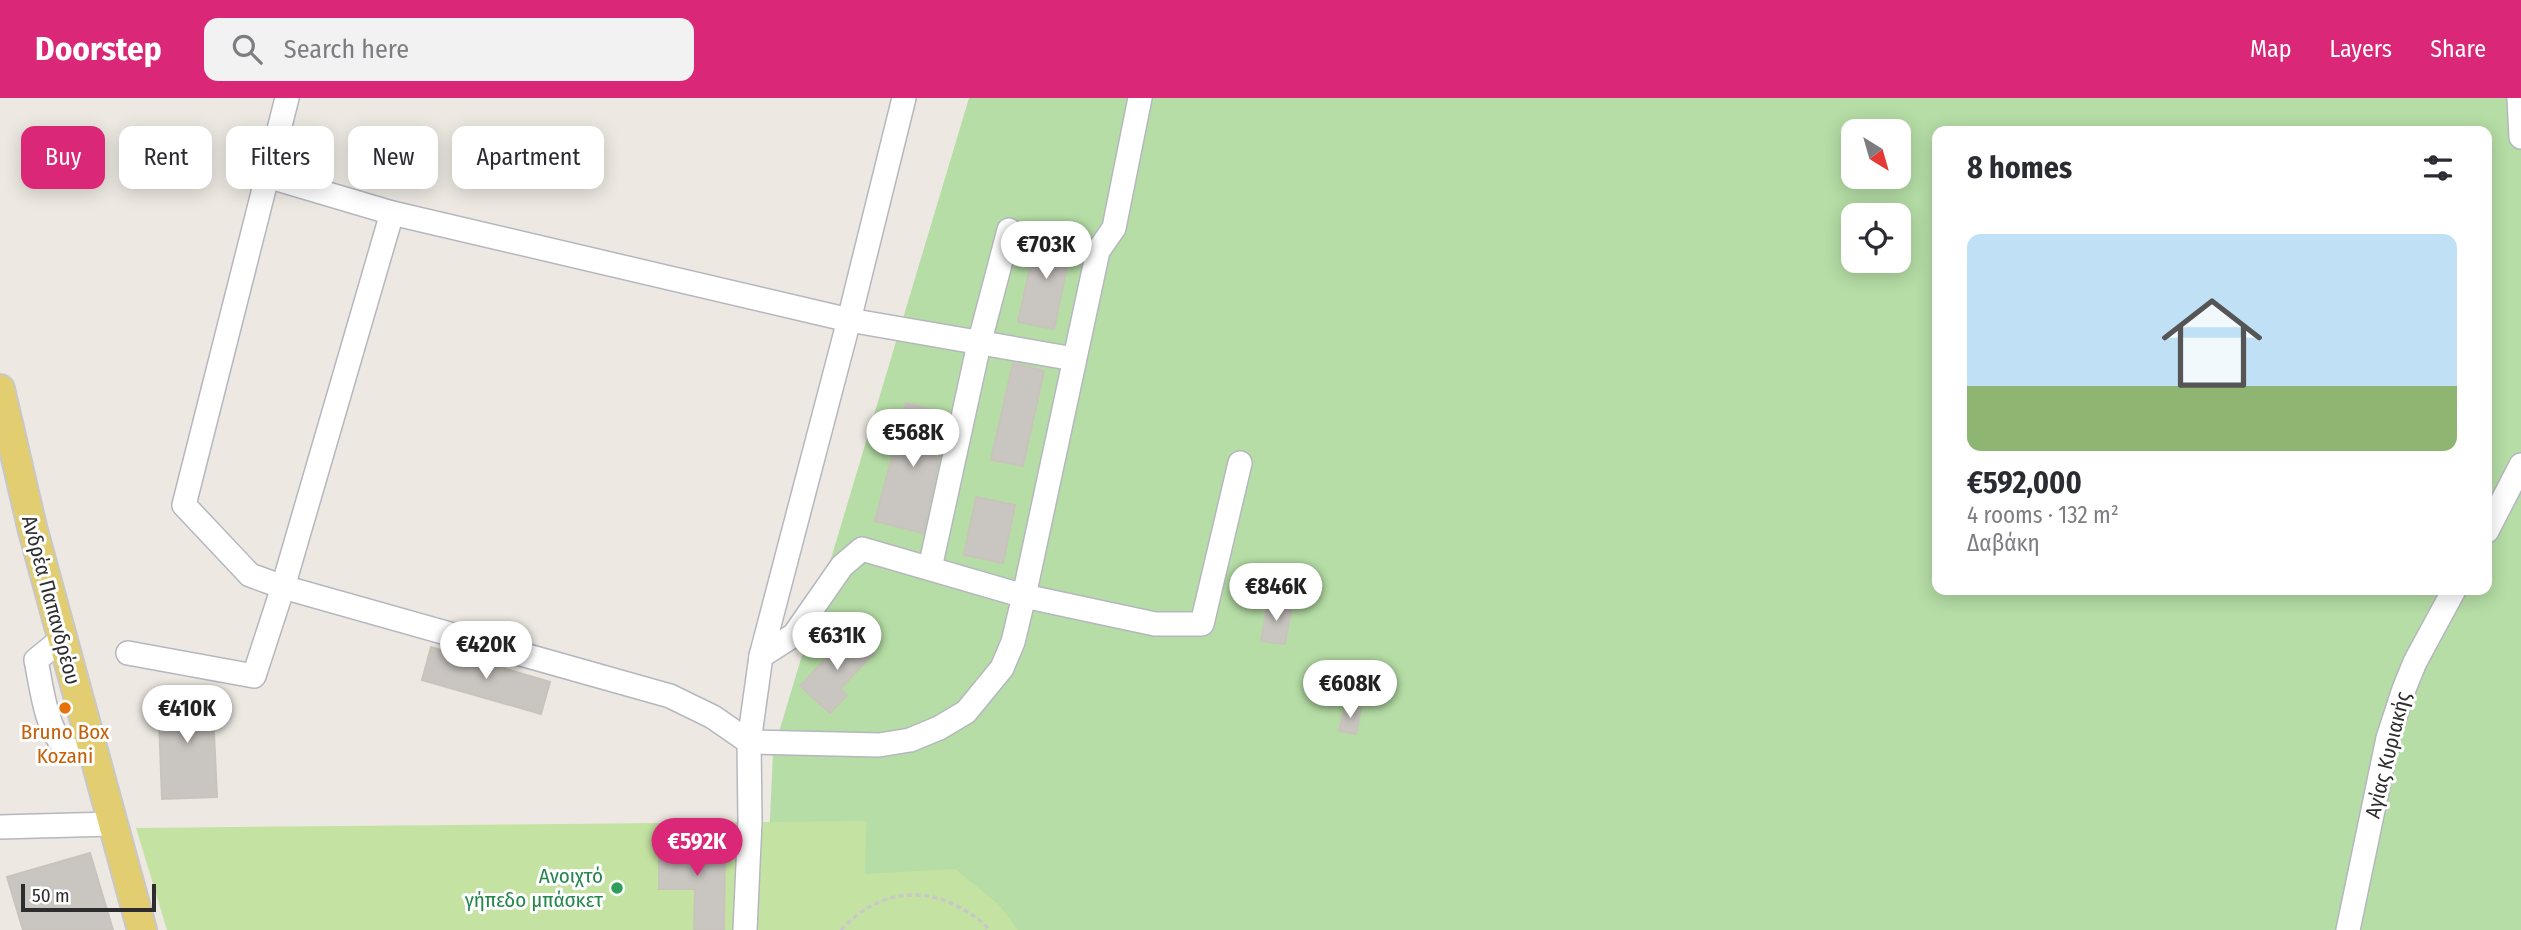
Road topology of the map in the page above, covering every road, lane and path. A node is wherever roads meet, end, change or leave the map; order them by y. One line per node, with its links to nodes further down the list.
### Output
1 (287, 98): 5 (street)
2 (904, 98): 11 (street)
3 (1140, 98): 13 (street)
4 (2519, 98): 6 (street)
5 (280, 126)
6 (2521, 136)
7 (264, 189): 20 (street)
8 (311, 189): 9 (street)
9 (392, 213): 11 (street); 20 (street)
10 (1009, 230): 12 (street)
11 (849, 320): 12 (street); 24 (street)
12 (979, 344): 13 (street); 19 (street)
13 (1074, 359): 22 (street)
14 (0, 389): 15 (main road, Ανδρέα Παπανδρέου)
15 (4, 424): 26 (main road, Ανδρέα Παπανδρέου)
16 (1240, 463): 22 (street)
17 (2521, 465): 18 (street)
18 (2492, 521)
19 (930, 568): 22 (street); 24 (street)
20 (283, 587): 23 (street); 25 (street)
21 (2451, 595): 32 (street, Αγίας Κυριακής)
22 (1024, 596): 25 (street)
23 (128, 653)
24 (761, 656): 25 (street)
25 (749, 742): 29 (street)
26 (112, 824): 27 (street); 28 (main road, Ανδρέα Παπανδρέου)
27 (0, 827)
28 (142, 930)
29 (745, 930)
30 (841, 930): 31 (path)
31 (989, 930)
32 (2348, 930)

